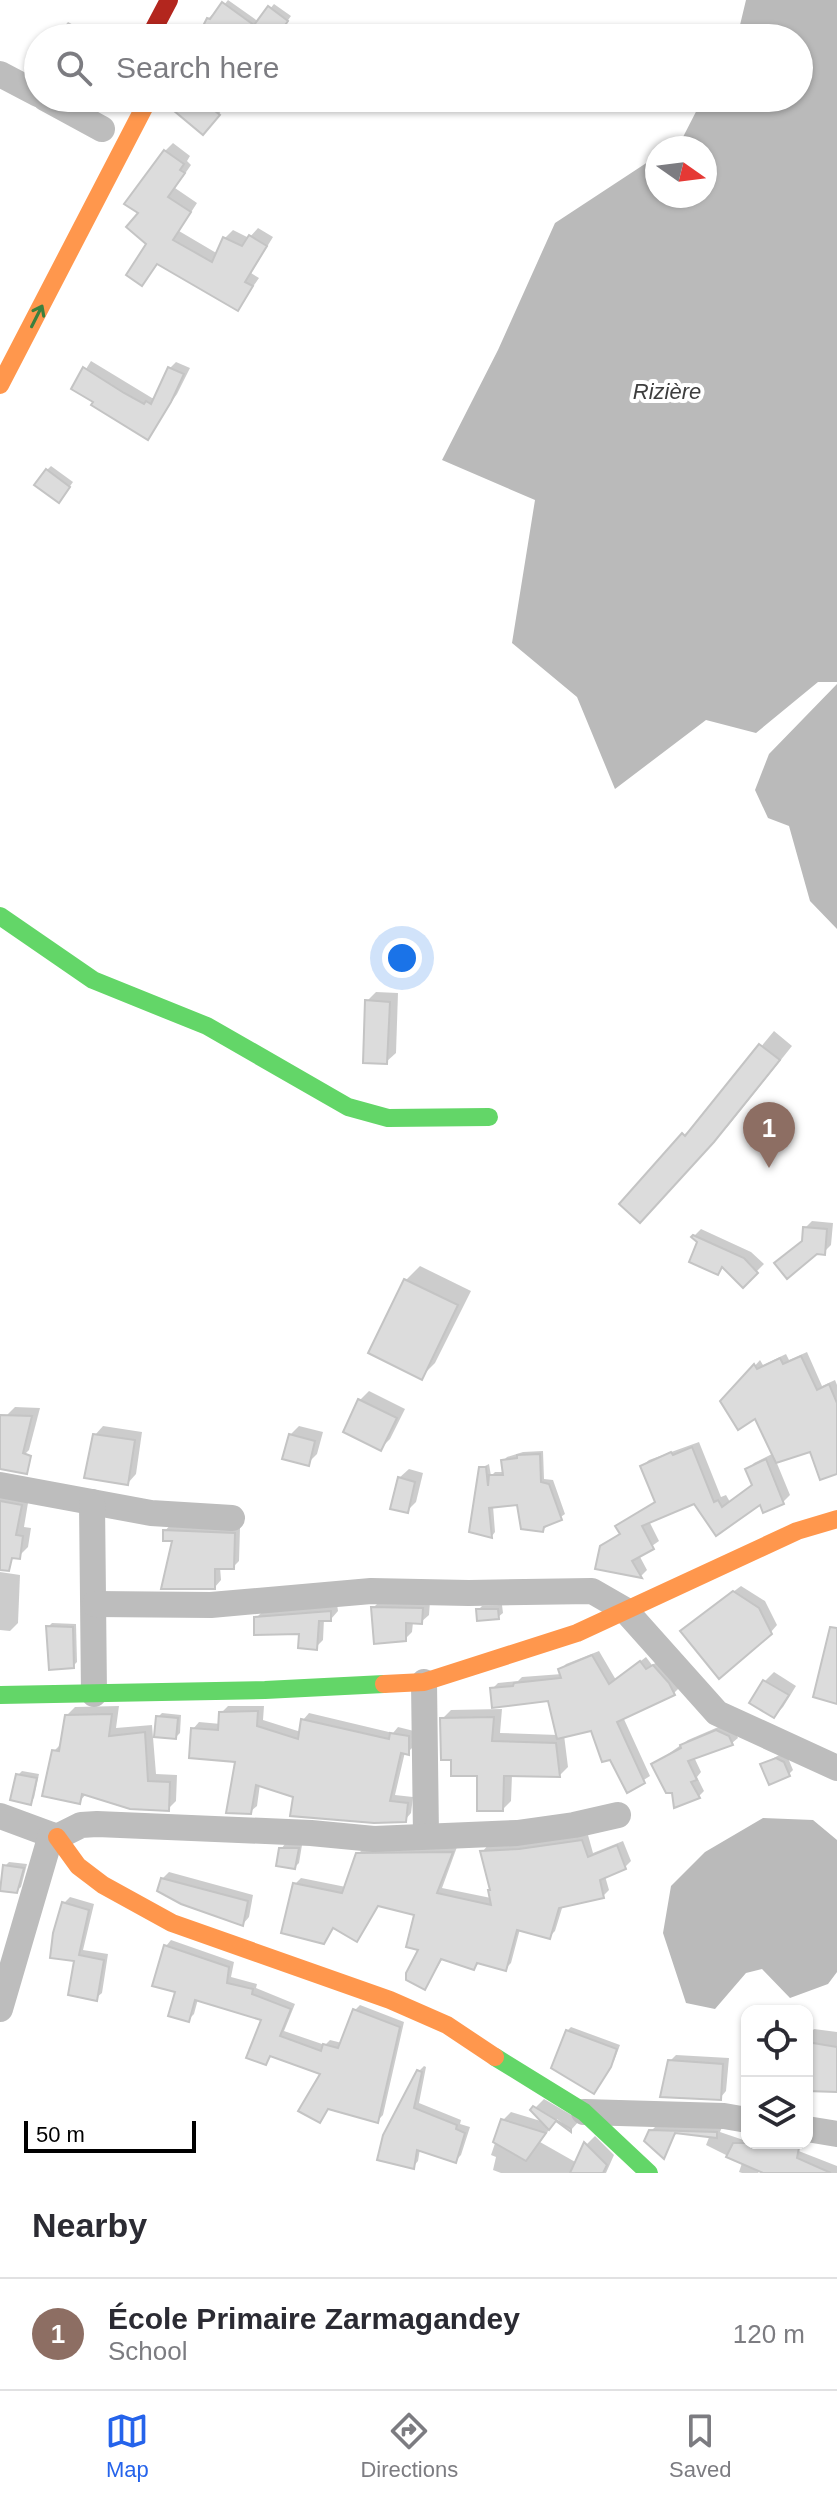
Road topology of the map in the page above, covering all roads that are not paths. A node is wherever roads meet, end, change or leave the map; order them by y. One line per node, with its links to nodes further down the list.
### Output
1 (169, 0): 2 (main road)
2 (156, 24)
3 (0, 74): 4 (street)
4 (24, 87)
5 (73, 112): 7 (street)
6 (142, 112): 8 (main road, one-way to 6)
7 (103, 127)
8 (0, 385)
9 (0, 916): 10 (main road)
10 (489, 1117)
11 (0, 1485): 12 (street)
12 (92, 1502): 13 (street); 15 (street)
13 (232, 1518)
14 (837, 1519): 16 (main road)
15 (95, 1604): 16 (street); 18 (street)
16 (625, 1610): 17 (main road); 20 (street)
17 (424, 1682): 18 (main road); 24 (street)
18 (94, 1694): 19 (main road)
19 (0, 1695)
20 (837, 1768)
21 (618, 1815): 24 (street)
22 (0, 1816): 23 (street)
23 (54, 1836): 24 (street); 25 (street); 26 (main road)
24 (426, 1836)
25 (0, 2009)
26 (584, 2112): 27 (street); 30 (main road)
27 (741, 2119)
28 (813, 2130): 29 (street)
29 (837, 2134)
30 (649, 2173)

